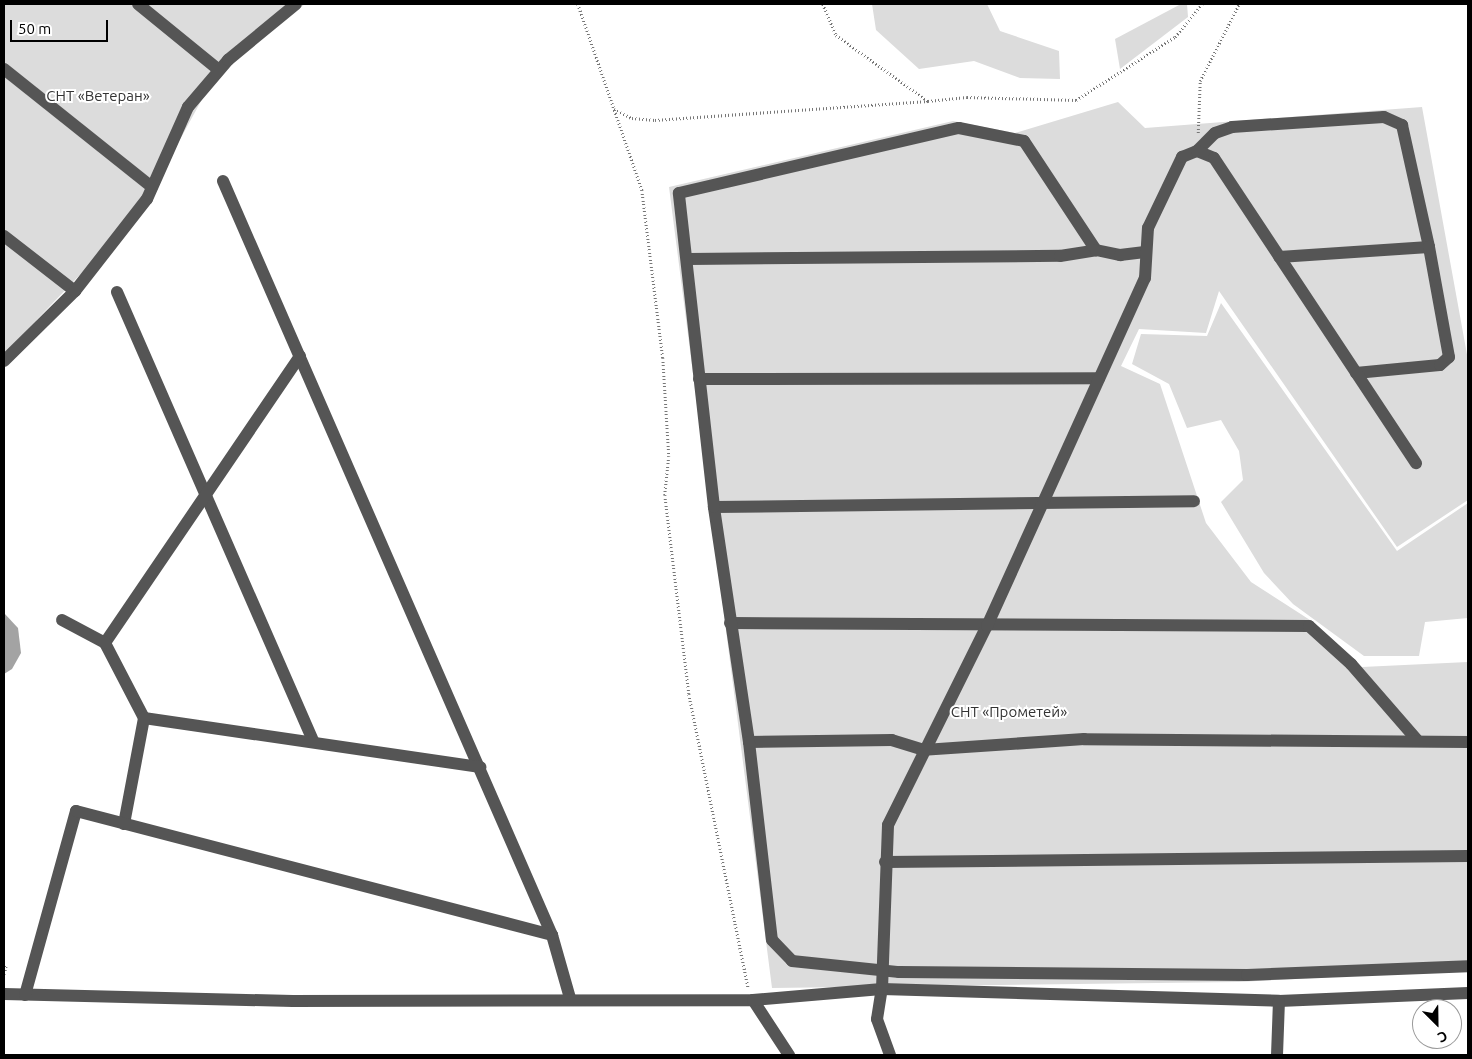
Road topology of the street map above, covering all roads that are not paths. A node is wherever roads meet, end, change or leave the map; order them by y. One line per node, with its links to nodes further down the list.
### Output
1 (138, 4): 4 (street)
2 (296, 4): 4 (street)
3 (4, 69): 7 (street)
4 (219, 70): 7 (street)
5 (1197, 151): 9 (street); 11 (street); 12 (street)
6 (223, 181): 16 (street)
7 (152, 188): 14 (street)
8 (4, 236): 14 (street)
9 (1429, 247): 12 (street); 18 (street)
10 (1096, 250): 11 (street); 13 (street); 13 (street)
11 (1145, 252): 19 (street)
12 (1279, 256): 18 (street)
13 (688, 259): 20 (street)
14 (75, 291): 17 (street)
15 (117, 292): 22 (street)
16 (300, 356): 22 (street); 36 (street)
17 (4, 361)
18 (1356, 373): 21 (street)
19 (1099, 378): 20 (street); 23 (street)
20 (699, 379): 25 (street)
21 (1416, 463)
22 (205, 495): 29 (street); 32 (street)
23 (1046, 500): 24 (street); 25 (street); 28 (street)
24 (1194, 501)
25 (714, 506): 27 (street)
26 (62, 620): 29 (street)
27 (730, 623): 28 (street); 33 (street)
28 (987, 626): 31 (street); 35 (street)
29 (105, 643): 30 (street)
30 (144, 718): 32 (street); 37 (street)
31 (1417, 740): 34 (street); 35 (street)
32 (314, 742): 36 (street)
33 (748, 742): 35 (street); 42 (street)
34 (1468, 742)
35 (924, 750): 39 (street)
36 (480, 767): 40 (street)
37 (124, 824): 40 (street); 46 (street)
38 (1468, 856): 39 (street)
39 (885, 862): 42 (street)
40 (552, 935): 47 (street)
41 (1468, 966): 42 (street)
42 (882, 968): 43 (street)
43 (882, 988): 48 (street); 49 (street); 51 (street)
44 (1468, 993): 49 (street)
45 (4, 994): 46 (street)
46 (25, 994): 47 (street)
47 (570, 998): 48 (street)
48 (753, 1000): 50 (street)
49 (1279, 1001): 52 (street)
50 (788, 1055)
51 (890, 1055)
52 (1277, 1055)

